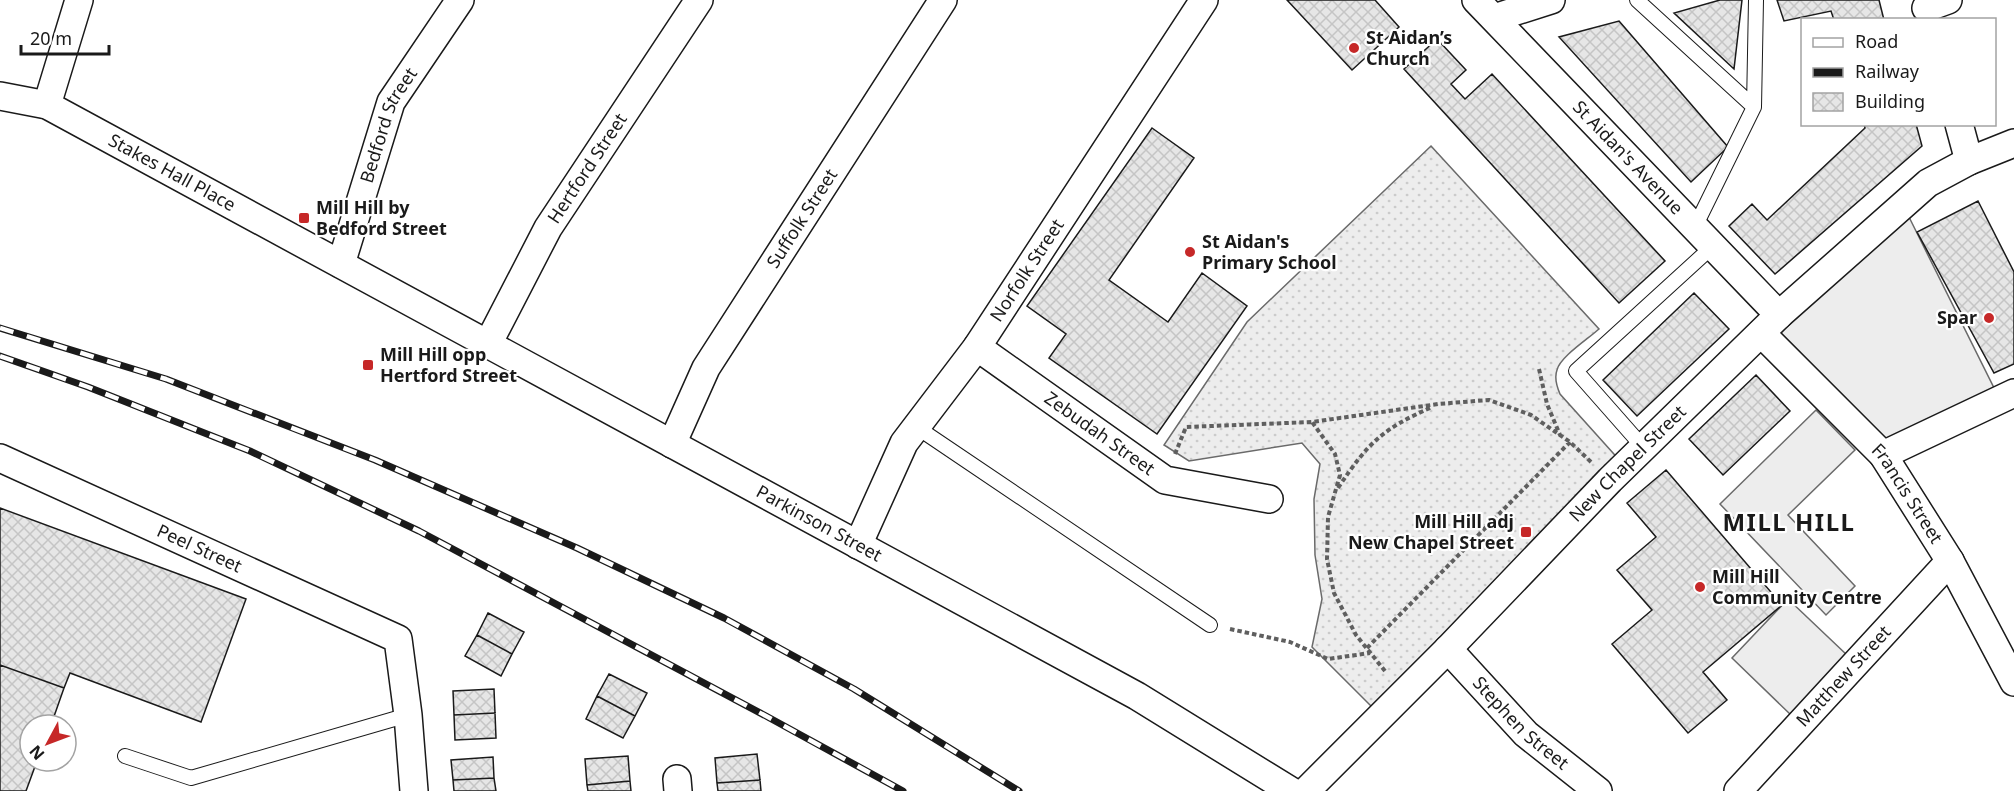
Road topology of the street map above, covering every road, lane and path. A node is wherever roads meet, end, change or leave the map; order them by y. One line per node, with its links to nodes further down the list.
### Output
1 (79, 0): 11 (street)
2 (460, 0): 17 (street, Bedford Street)
3 (699, 0): 19 (street, Hertford Street)
4 (943, 0): 28 (street, Suffolk Street)
5 (1204, 0): 20 (street, Norfolk Street)
6 (1551, 0): 9 (street)
7 (1637, 0): 12 (lane)
8 (1756, 0): 12 (lane)
9 (1485, 9): 16 (street, St Aidan's Avenue)
10 (0, 96): 11 (street, Stakes Hall Place)
11 (47, 105): 17 (street, Stakes Hall Place)
12 (1754, 107): 16 (lane)
13 (1960, 126): 15 (street)
14 (2014, 143): 15 (street, New Chapel Street)
15 (1969, 161): 18 (street, New Chapel Street)
16 (1704, 236): 18 (street, St Aidan's Avenue); 29 (lane)
17 (341, 264): 19 (street, Parkinson Street)
18 (1770, 324): 29 (street, New Chapel Street); 30 (street, Francis Street)
19 (488, 344): 28 (street, Parkinson Street)
20 (977, 347): 25 (street, Norfolk Street); 32 (street, Zebudah Street)
21 (1539, 369): 26 (path)
22 (2014, 393): 30 (street)
23 (1438, 404): 24 (path); 26 (path); 34 (path)
24 (1312, 422): 32 (path); 34 (path)
25 (915, 426): 36 (street, Norfolk Street); 38 (lane)
26 (1560, 436): 27 (path)
27 (1570, 442): 33 (path); 39 (path)
28 (672, 444): 36 (street, Parkinson Street)
29 (1643, 447): 33 (street, New Chapel Street)
30 (1882, 455): 37 (street, Francis Street)
31 (0, 458): 44 (street, Peel Street)
32 (1164, 480): 35 (street, Zebudah Street)
33 (1610, 480): 40 (street, New Chapel Street)
34 (1335, 492): 39 (path)
35 (1269, 499)
36 (858, 545): 47 (street, Parkinson Street)
37 (1950, 561): 42 (street, Francis Street); 50 (street, Matthew Street)
38 (1210, 625): 41 (path)
39 (1367, 648): 41 (path)
40 (1448, 649): 43 (street, New Chapel Street); 49 (street, Stephen Street)
41 (1371, 653): 43 (path)
42 (2014, 682)
43 (1403, 693): 48 (street, New Chapel Street)
44 (408, 715): 45 (lane); 46 (street)
45 (125, 756)
46 (414, 791)
47 (1291, 791)
48 (1306, 791)
49 (1598, 791)
50 (1738, 791)

